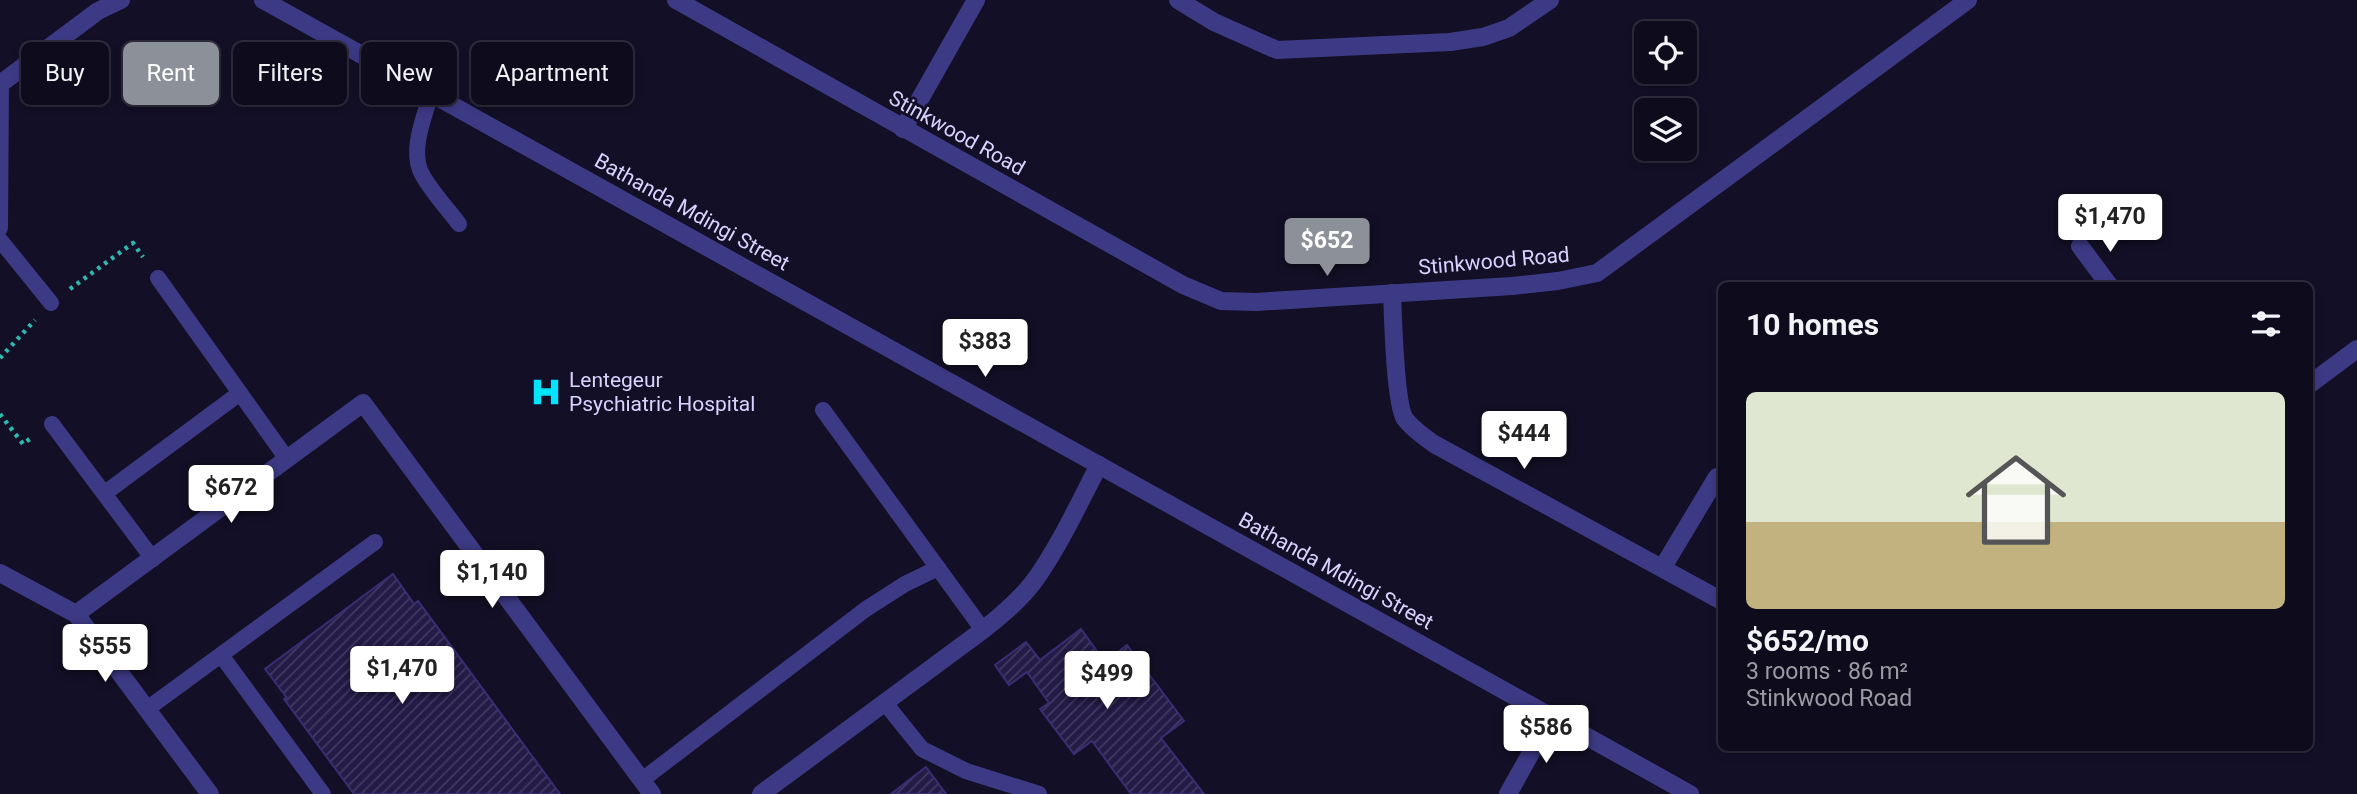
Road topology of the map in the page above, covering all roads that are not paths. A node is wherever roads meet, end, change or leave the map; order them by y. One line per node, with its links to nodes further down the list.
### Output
1 (121, 0): 9 (street)
2 (263, 0): 8 (street, Bathanda Mdingi Street)
3 (676, 0): 12 (street, Stinkwood Road)
4 (976, 0): 12 (street)
5 (1178, 0): 6 (street)
6 (1550, 0)
7 (1968, 0): 19 (street, Stinkwood Road)
8 (361, 54)
9 (1, 84): 14 (lane)
10 (428, 105): 13 (lane)
11 (453, 105): 27 (street, Bathanda Mdingi Street)
12 (903, 129): 19 (street, Stinkwood Road)
13 (460, 224)
14 (0, 228)
15 (0, 240): 20 (lane)
16 (2080, 246): 18 (street)
17 (158, 278): 23 (lane)
18 (2107, 282)
19 (1392, 293): 32 (street)
20 (51, 303)
21 (2357, 349): 22 (street)
22 (2313, 382)
23 (240, 393): 26 (lane); 29 (lane)
24 (823, 410): 33 (lane)
25 (52, 424): 29 (lane)
26 (288, 458): 31 (street); 42 (street)
27 (1099, 465): 37 (street); 41 (street, Bathanda Mdingi Street)
28 (1717, 477): 32 (street)
29 (105, 493): 31 (lane)
30 (374, 542): 38 (lane)
31 (153, 559): 36 (street)
32 (1662, 567): 35 (street)
33 (938, 568): 37 (lane); 42 (lane)
34 (0, 573): 36 (street)
35 (1718, 599)
36 (76, 614): 40 (street)
37 (984, 630): 39 (street)
38 (221, 655): 40 (lane); 44 (lane)
39 (885, 703): 45 (street); 46 (lane)
40 (147, 709): 43 (street)
41 (1552, 717): 47 (street); 48 (street, Bathanda Mdingi Street)
42 (647, 787)
43 (210, 794)
44 (323, 794)
45 (761, 794)
46 (1039, 794)
47 (1508, 794)
48 (1690, 794)

